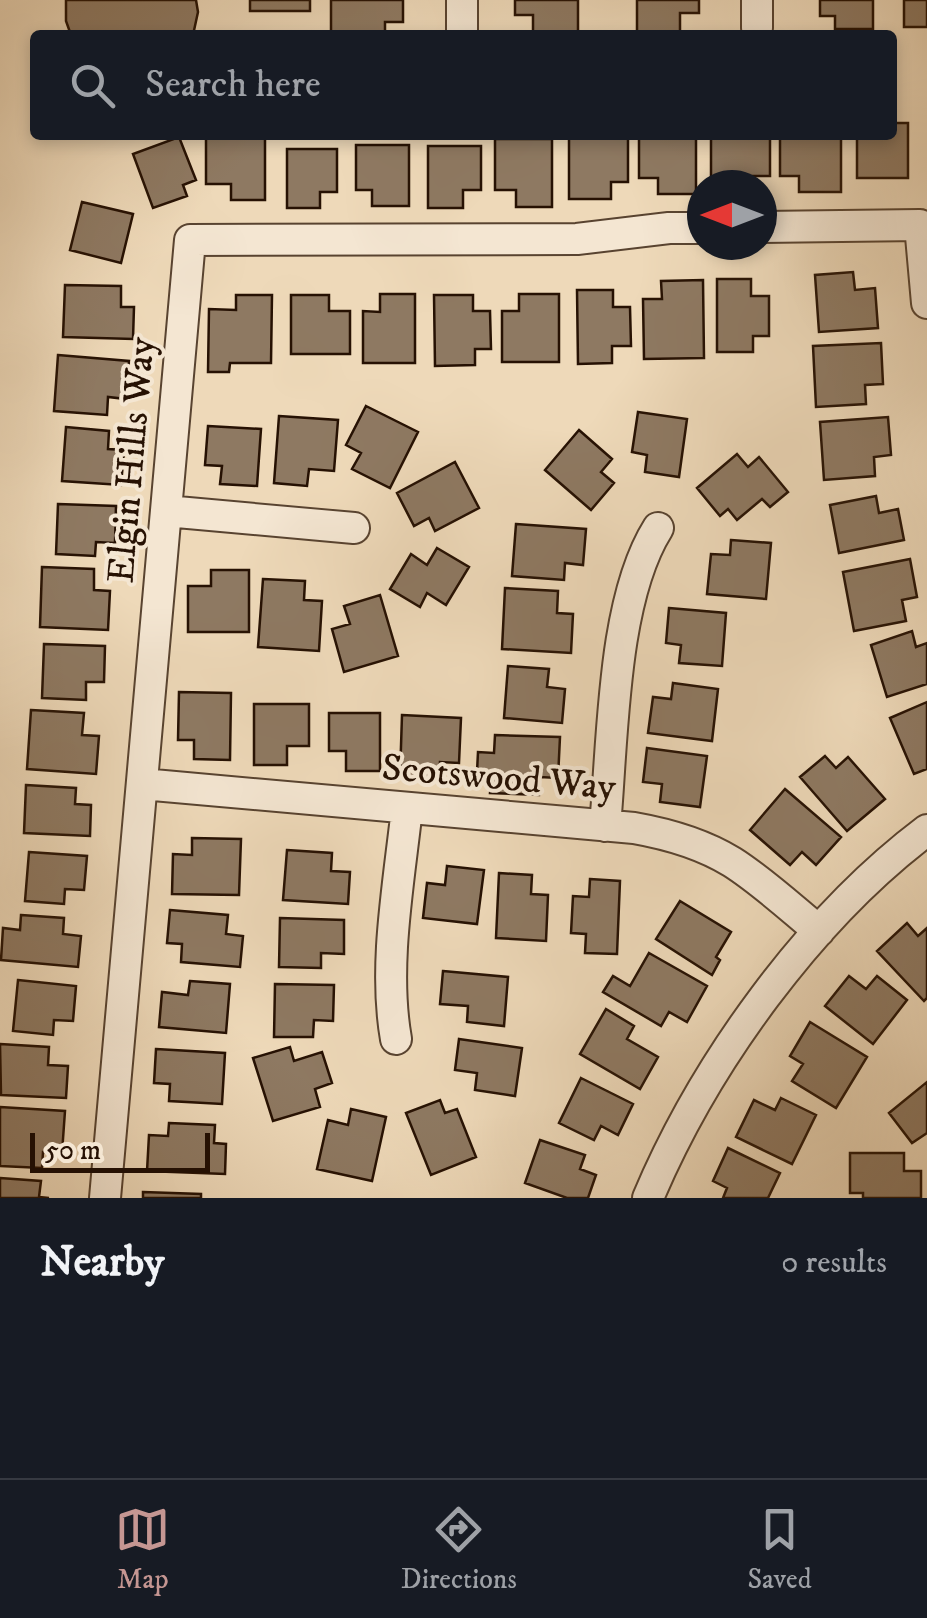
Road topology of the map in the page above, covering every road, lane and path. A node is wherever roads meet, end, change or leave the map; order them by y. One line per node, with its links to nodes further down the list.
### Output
1 (462, 0): 2 (street)
2 (462, 30)
3 (777, 227): 5 (street)
4 (687, 228): 6 (street, Elgin Hills Way)
5 (927, 303)
6 (166, 511): 7 (street); 9 (street, Elgin Hills Way)
7 (354, 528)
8 (658, 528): 11 (street)
9 (142, 784): 10 (street, Scotswood Way); 15 (street, Elgin Hills Way)
10 (406, 808): 11 (street, Scotswood Way); 14 (street)
11 (606, 826): 13 (street, Scotswood Way)
12 (927, 830): 13 (street)
13 (819, 931): 16 (street)
14 (396, 1039)
15 (105, 1198)
16 (648, 1198)

